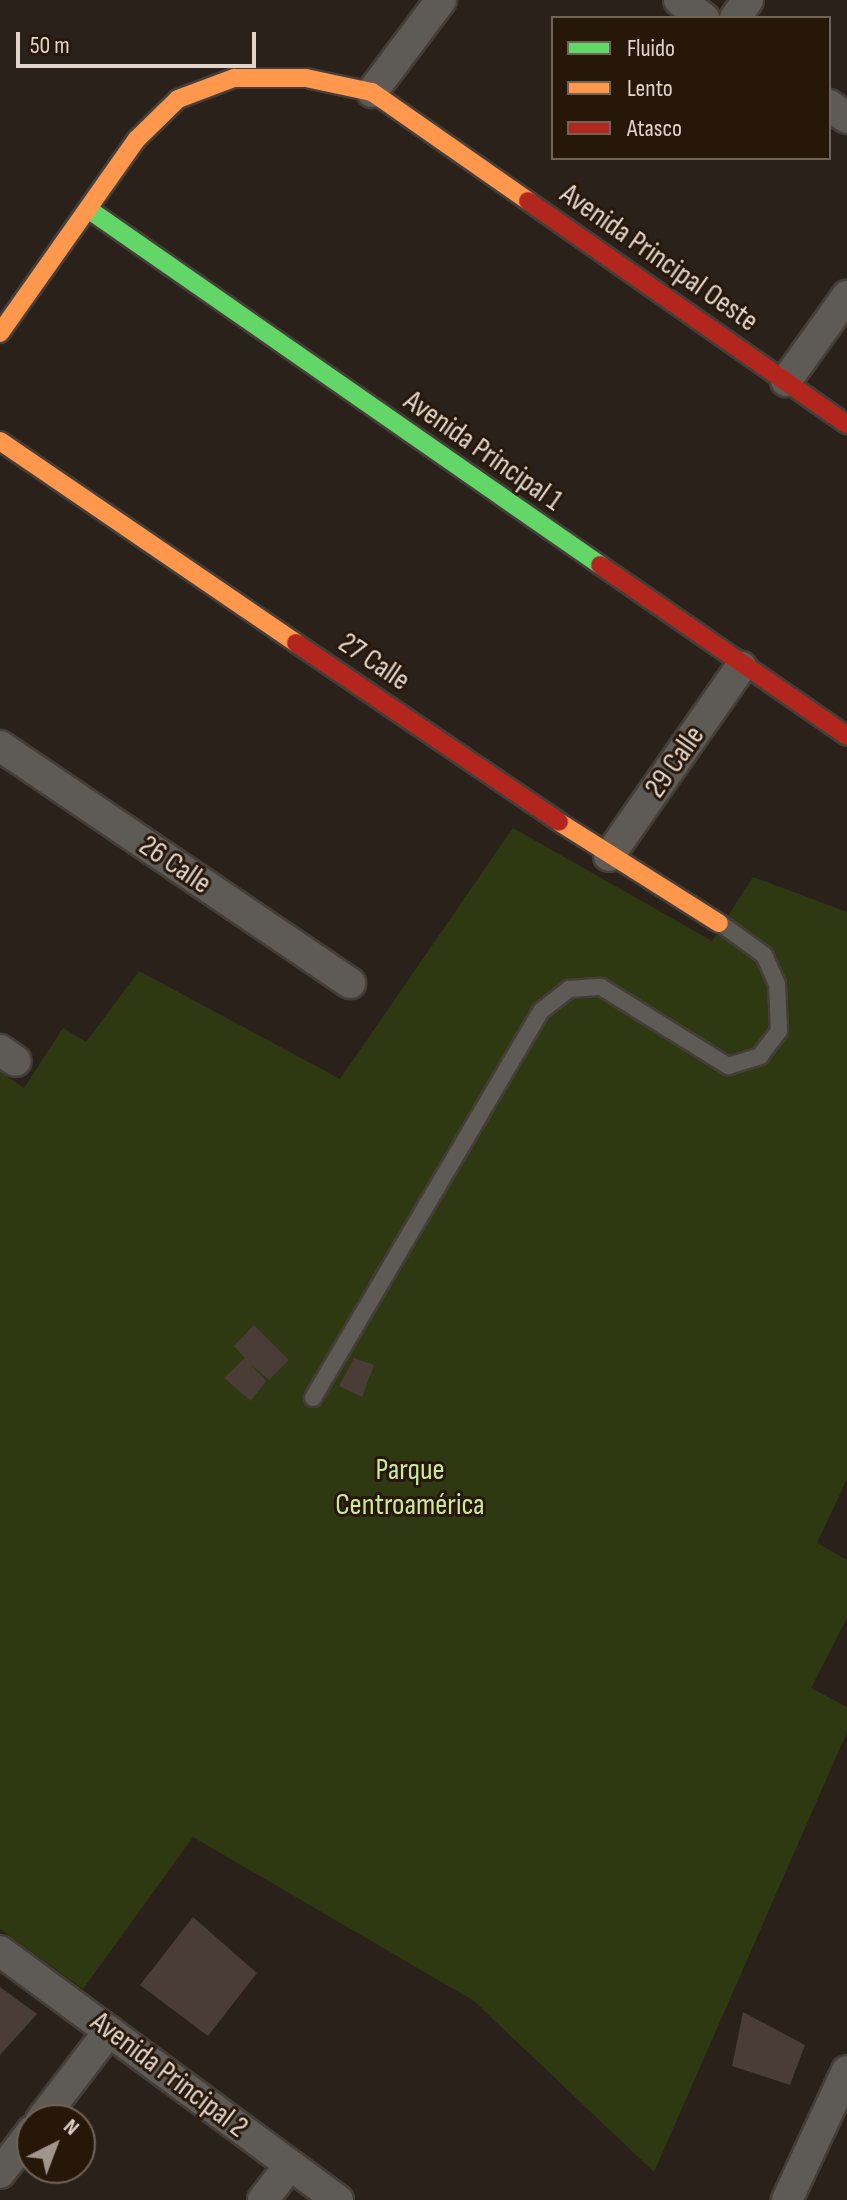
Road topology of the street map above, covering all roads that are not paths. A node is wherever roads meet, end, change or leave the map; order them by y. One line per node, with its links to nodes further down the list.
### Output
1 (441, 0): 4 (street)
2 (679, 0): 3 (street)
3 (701, 16)
4 (372, 92): 5 (street, Avenida Principal Oeste); 8 (street, Avenida Principal Oeste)
5 (88, 209): 7 (street, Avenida Principal Oeste); 11 (street, Avenida Principal 1)
6 (847, 296): 8 (street)
7 (0, 333)
8 (786, 381): 9 (street, Avenida Principal Oeste)
9 (847, 424)
10 (0, 441): 14 (street, 27 Calle)
11 (741, 667): 12 (street, Avenida Principal 1); 14 (street, 29 Calle)
12 (847, 736)
13 (0, 746): 16 (street, 26 Calle)
14 (609, 856): 15 (street, 27 Calle)
15 (719, 923): 17 (lane)
16 (350, 983)
17 (313, 1398)
18 (0, 1951): 19 (street, Avenida Principal 2)
19 (109, 2031): 21 (street); 23 (street, Avenida Principal 2)
20 (843, 2090): 27 (street)
21 (53, 2104)
22 (16, 2152): 24 (street)
23 (290, 2165): 25 (street); 26 (street, Avenida Principal 2)
24 (0, 2173)
25 (263, 2200)
26 (338, 2200)
27 (787, 2200)

